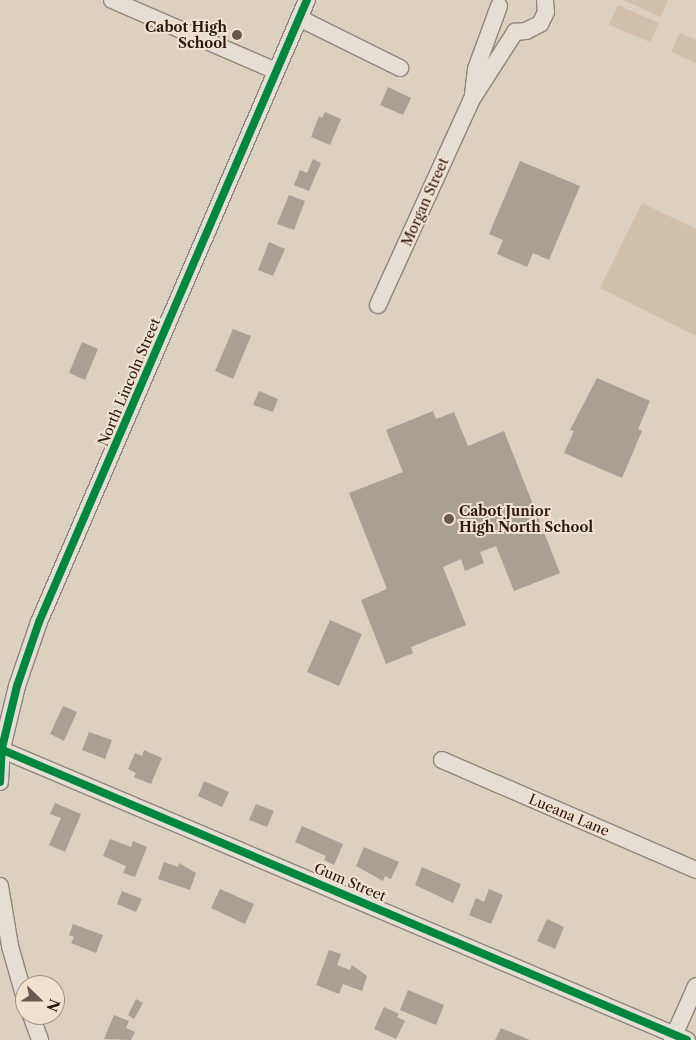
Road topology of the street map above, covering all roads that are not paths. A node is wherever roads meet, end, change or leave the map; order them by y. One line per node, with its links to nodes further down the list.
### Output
1 (112, 0): 8 (street)
2 (307, 0): 5 (street, North Lincoln Street)
3 (545, 0): 6 (street)
4 (499, 2): 6 (street); 9 (street, Morgan Street)
5 (299, 18): 7 (street); 8 (street, North Lincoln Street)
6 (515, 32): 9 (street, Morgan Street)
7 (400, 68)
8 (276, 71): 11 (street, North Lincoln Street)
9 (472, 99): 10 (street, Morgan Street)
10 (378, 305)
11 (1, 748): 13 (street, North Lincoln Street); 19 (street, Gum Street)
12 (442, 760): 14 (street, Lueana Lane)
13 (0, 782)
14 (696, 870)
15 (0, 886): 16 (street)
16 (18, 975)
17 (696, 986): 19 (street)
18 (35, 1025): 20 (street)
19 (678, 1038)
20 (40, 1040)

